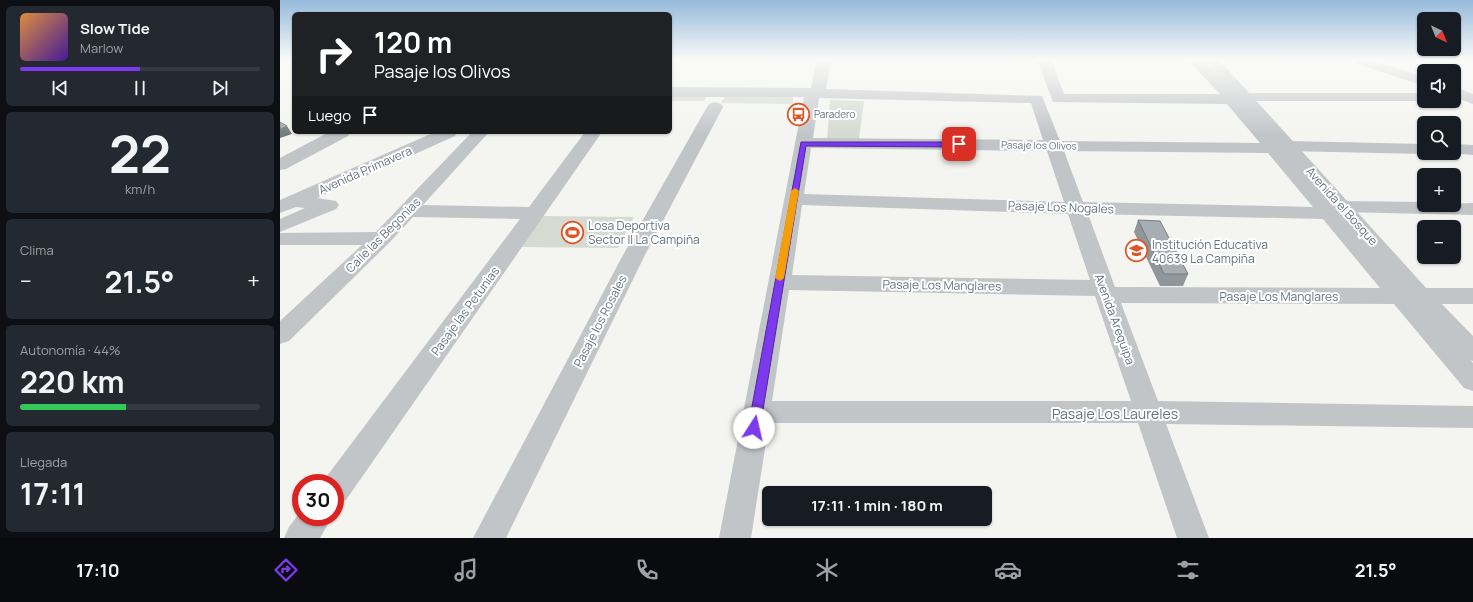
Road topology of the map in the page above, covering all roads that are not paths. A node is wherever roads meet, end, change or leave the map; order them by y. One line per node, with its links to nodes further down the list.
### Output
1 (817, 85): 7 (street)
2 (1046, 85): 11 (street, Avenida Arequipa)
3 (1226, 85): 5 (street)
4 (1229, 85): 5 (street)
5 (1233, 91): 9 (street); 11 (street); 19 (street)
6 (672, 92): 7 (street)
7 (815, 93): 11 (street); 17 (street)
8 (1461, 94): 10 (street)
9 (1417, 98)
10 (1471, 98)
11 (1047, 99): 18 (street, Avenida Arequipa)
12 (715, 107): 47 (street, Pasaje los Rosales)
13 (338, 134): 23 (street)
14 (444, 134): 25 (street, Avenida Primavera)
15 (479, 134): 29 (street, Calle las Begonias)
16 (593, 134): 30 (street, Pasaje las Petunias)
17 (803, 143): 18 (street, Pasaje los Olivos); 24 (street)
18 (1053, 145): 19 (street, Pasaje los Olivos); 26 (street, Avenida Arequipa)
19 (1281, 147): 20 (street, Pasaje los Olivos); 28 (street)
20 (1417, 149)
21 (1461, 149): 22 (street)
22 (1473, 150)
23 (280, 165)
24 (793, 199): 26 (street, Pasaje Los Nogales); 34 (street)
25 (287, 204): 31 (street)
26 (1075, 208): 28 (street, Pasaje Los Nogales); 35 (street, Avenida Arequipa)
27 (1473, 209): 28 (street, Pasaje Los Nogales)
28 (1337, 210): 36 (street); 36 (street, Avenida el Bosque)
29 (408, 211): 30 (street); 32 (street, Calle las Begonias)
30 (536, 213): 44 (street, Pasaje las Petunias)
31 (280, 226)
32 (382, 238): 33 (street); 38 (street, Calle las Begonias)
33 (280, 239)
34 (779, 282): 35 (street, Pasaje Los Manglares); 41 (street)
35 (1105, 292): 36 (street, Pasaje Los Manglares); 42 (street, Avenida Arequipa)
36 (1411, 296): 37 (street, Pasaje Los Manglares); 39 (street); 40 (street)
37 (1473, 296)
38 (280, 335)
39 (1473, 352)
40 (1473, 381)
41 (757, 412): 42 (street, Pasaje Los Laureles); 48 (street)
42 (1148, 412): 43 (street, Pasaje Los Laureles); 49 (street, Avenida Arequipa)
43 (1473, 417)
44 (344, 478)
45 (309, 526): 46 (street)
46 (300, 538)
47 (488, 538)
48 (735, 538)
49 (1193, 538)

